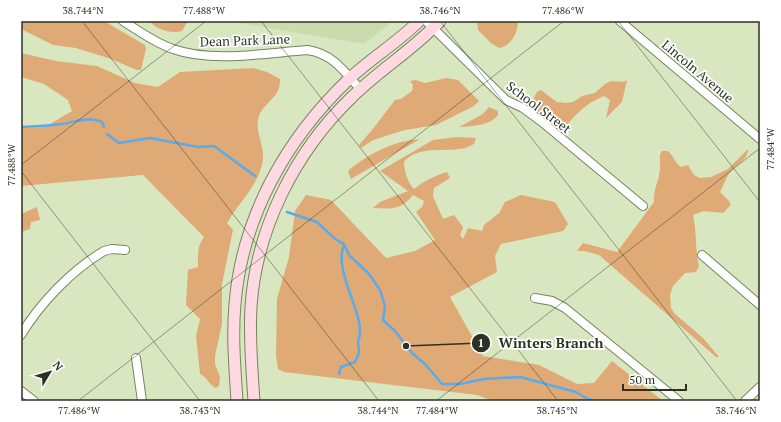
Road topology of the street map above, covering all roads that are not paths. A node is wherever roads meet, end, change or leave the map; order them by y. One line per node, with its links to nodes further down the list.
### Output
1 (123, 21): 5 (street, Dean Park Lane)
2 (419, 21): 5 (main road)
3 (620, 21): 7 (street, Lincoln Avenue)
4 (433, 23): 6 (main road); 8 (street, School Street)
5 (350, 78): 6 (street, Dean Park Lane); 19 (main road)
6 (360, 90): 20 (main road)
7 (760, 139)
8 (643, 206)
9 (125, 250): 13 (street)
10 (702, 255): 12 (street)
11 (535, 298): 21 (street)
12 (760, 305)
13 (21, 335)
14 (136, 358): 18 (street)
15 (760, 387): 22 (street)
16 (21, 391): 17 (street)
17 (34, 401)
18 (142, 401)
19 (237, 401)
20 (254, 401)
21 (679, 401)
22 (744, 401)

